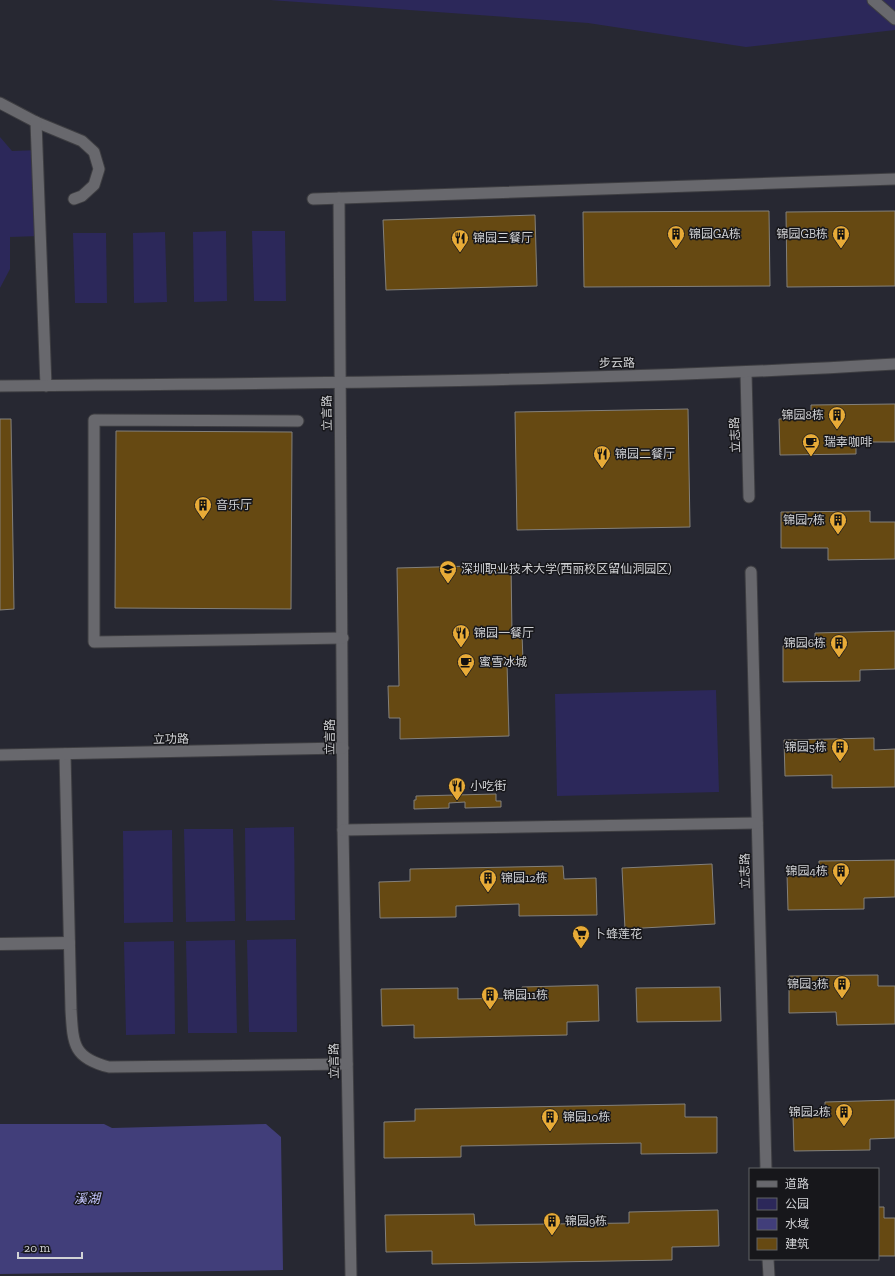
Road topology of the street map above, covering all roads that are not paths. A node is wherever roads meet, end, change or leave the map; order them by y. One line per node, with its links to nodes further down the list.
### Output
1 (873, 0): 2 (lane)
2 (895, 19)
3 (0, 103): 4 (lane)
4 (36, 122): 7 (lane); 13 (lane)
5 (895, 178): 6 (lane)
6 (339, 198): 8 (lane); 11 (lane, 立言路)
7 (74, 199)
8 (313, 199)
9 (895, 364): 10 (lane, 步云路)
10 (746, 373): 11 (lane, 步云路); 15 (lane, 立志路)
11 (340, 383): 13 (lane, 步云路); 17 (lane, 立言路)
12 (0, 386): 13 (lane, 步云路)
13 (46, 386)
14 (298, 421): 17 (lane)
15 (749, 497)
16 (751, 572): 21 (lane, 立志路)
17 (343, 638): 18 (lane, 立言路)
18 (343, 748): 19 (lane, 立功路); 22 (lane, 立言路)
19 (65, 754): 20 (lane, 立功路); 23 (lane)
20 (0, 755)
21 (757, 823): 22 (lane); 26 (lane, 立志路)
22 (343, 830): 25 (lane, 立言路)
23 (70, 943): 24 (street); 25 (lane)
24 (0, 944)
25 (347, 1064): 28 (lane, 立言路)
26 (766, 1168)
27 (768, 1260): 29 (lane)
28 (351, 1276)
29 (768, 1276)

